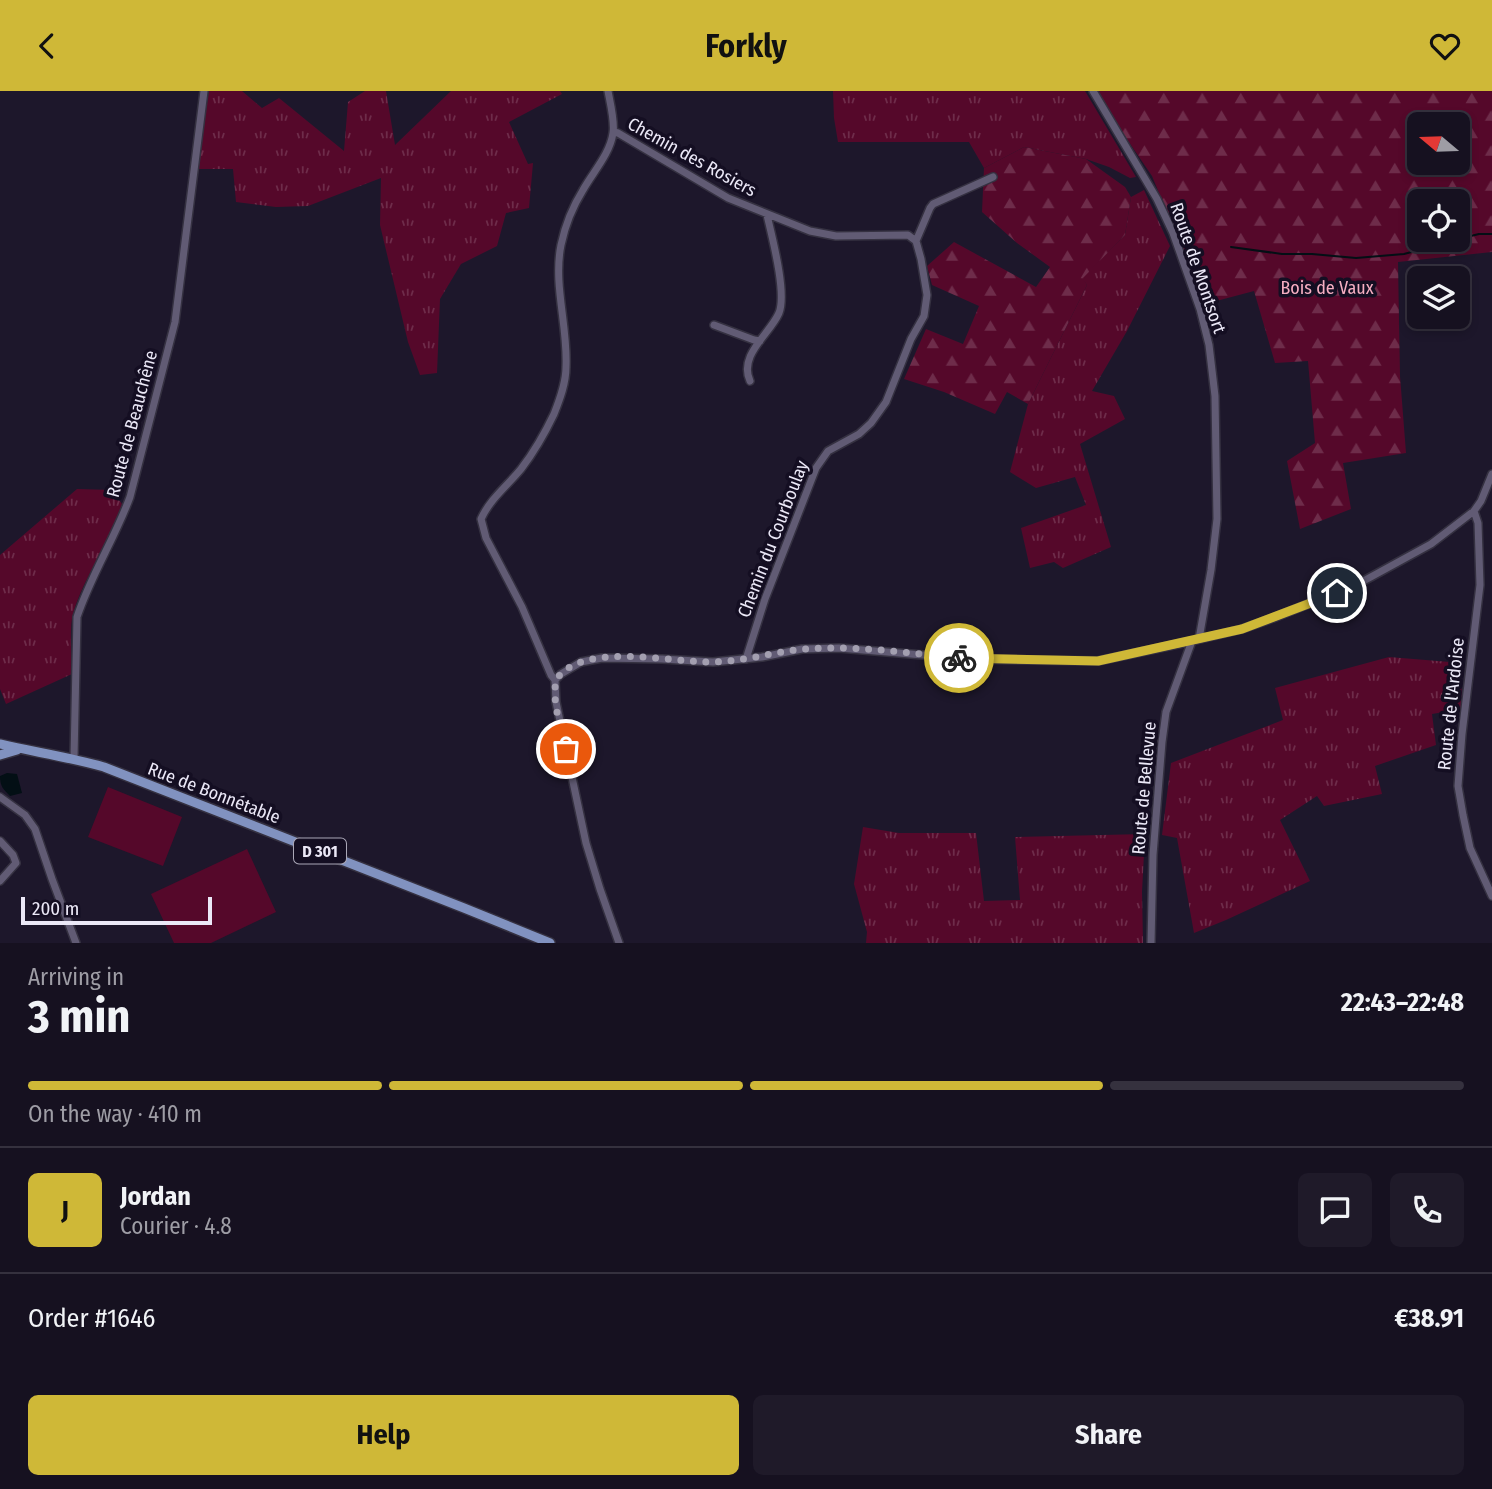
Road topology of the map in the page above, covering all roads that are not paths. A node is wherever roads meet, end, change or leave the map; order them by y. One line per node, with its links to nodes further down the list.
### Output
1 (204, 91): 19 (street, Route de Beauchêne)
2 (608, 91): 4 (street)
3 (1093, 91): 13 (street, Route de Montsort)
4 (614, 132): 6 (street, Chemin des Rosiers); 15 (street)
5 (993, 177): 7 (street)
6 (767, 215): 7 (street, Chemin des Rosiers); 9 (street)
7 (916, 241): 14 (street, Chemin du Courboulay)
8 (714, 325): 9 (street)
9 (760, 341): 10 (street)
10 (750, 381)
11 (1492, 474): 12 (street)
12 (1474, 511): 13 (street); 23 (street, Route de l'Ardoise)
13 (1196, 640): 14 (street); 27 (street, Route de Bellevue)
14 (746, 659): 15 (street)
15 (555, 680): 26 (street)
16 (0, 744): 17 (main road, Rue de Bonnétable / D 301)
17 (18, 749): 18 (main road, Rue de Bonnétable / D 301); 19 (main road, Rue de Bonnétable / D 301)
18 (0, 755)
19 (74, 758): 25 (main road, Rue de Bonnétable / D 301)
20 (0, 797): 24 (street)
21 (0, 841): 22 (street)
22 (0, 881)
23 (1492, 896)
24 (76, 943)
25 (550, 943)
26 (619, 943)
27 (1151, 943)

